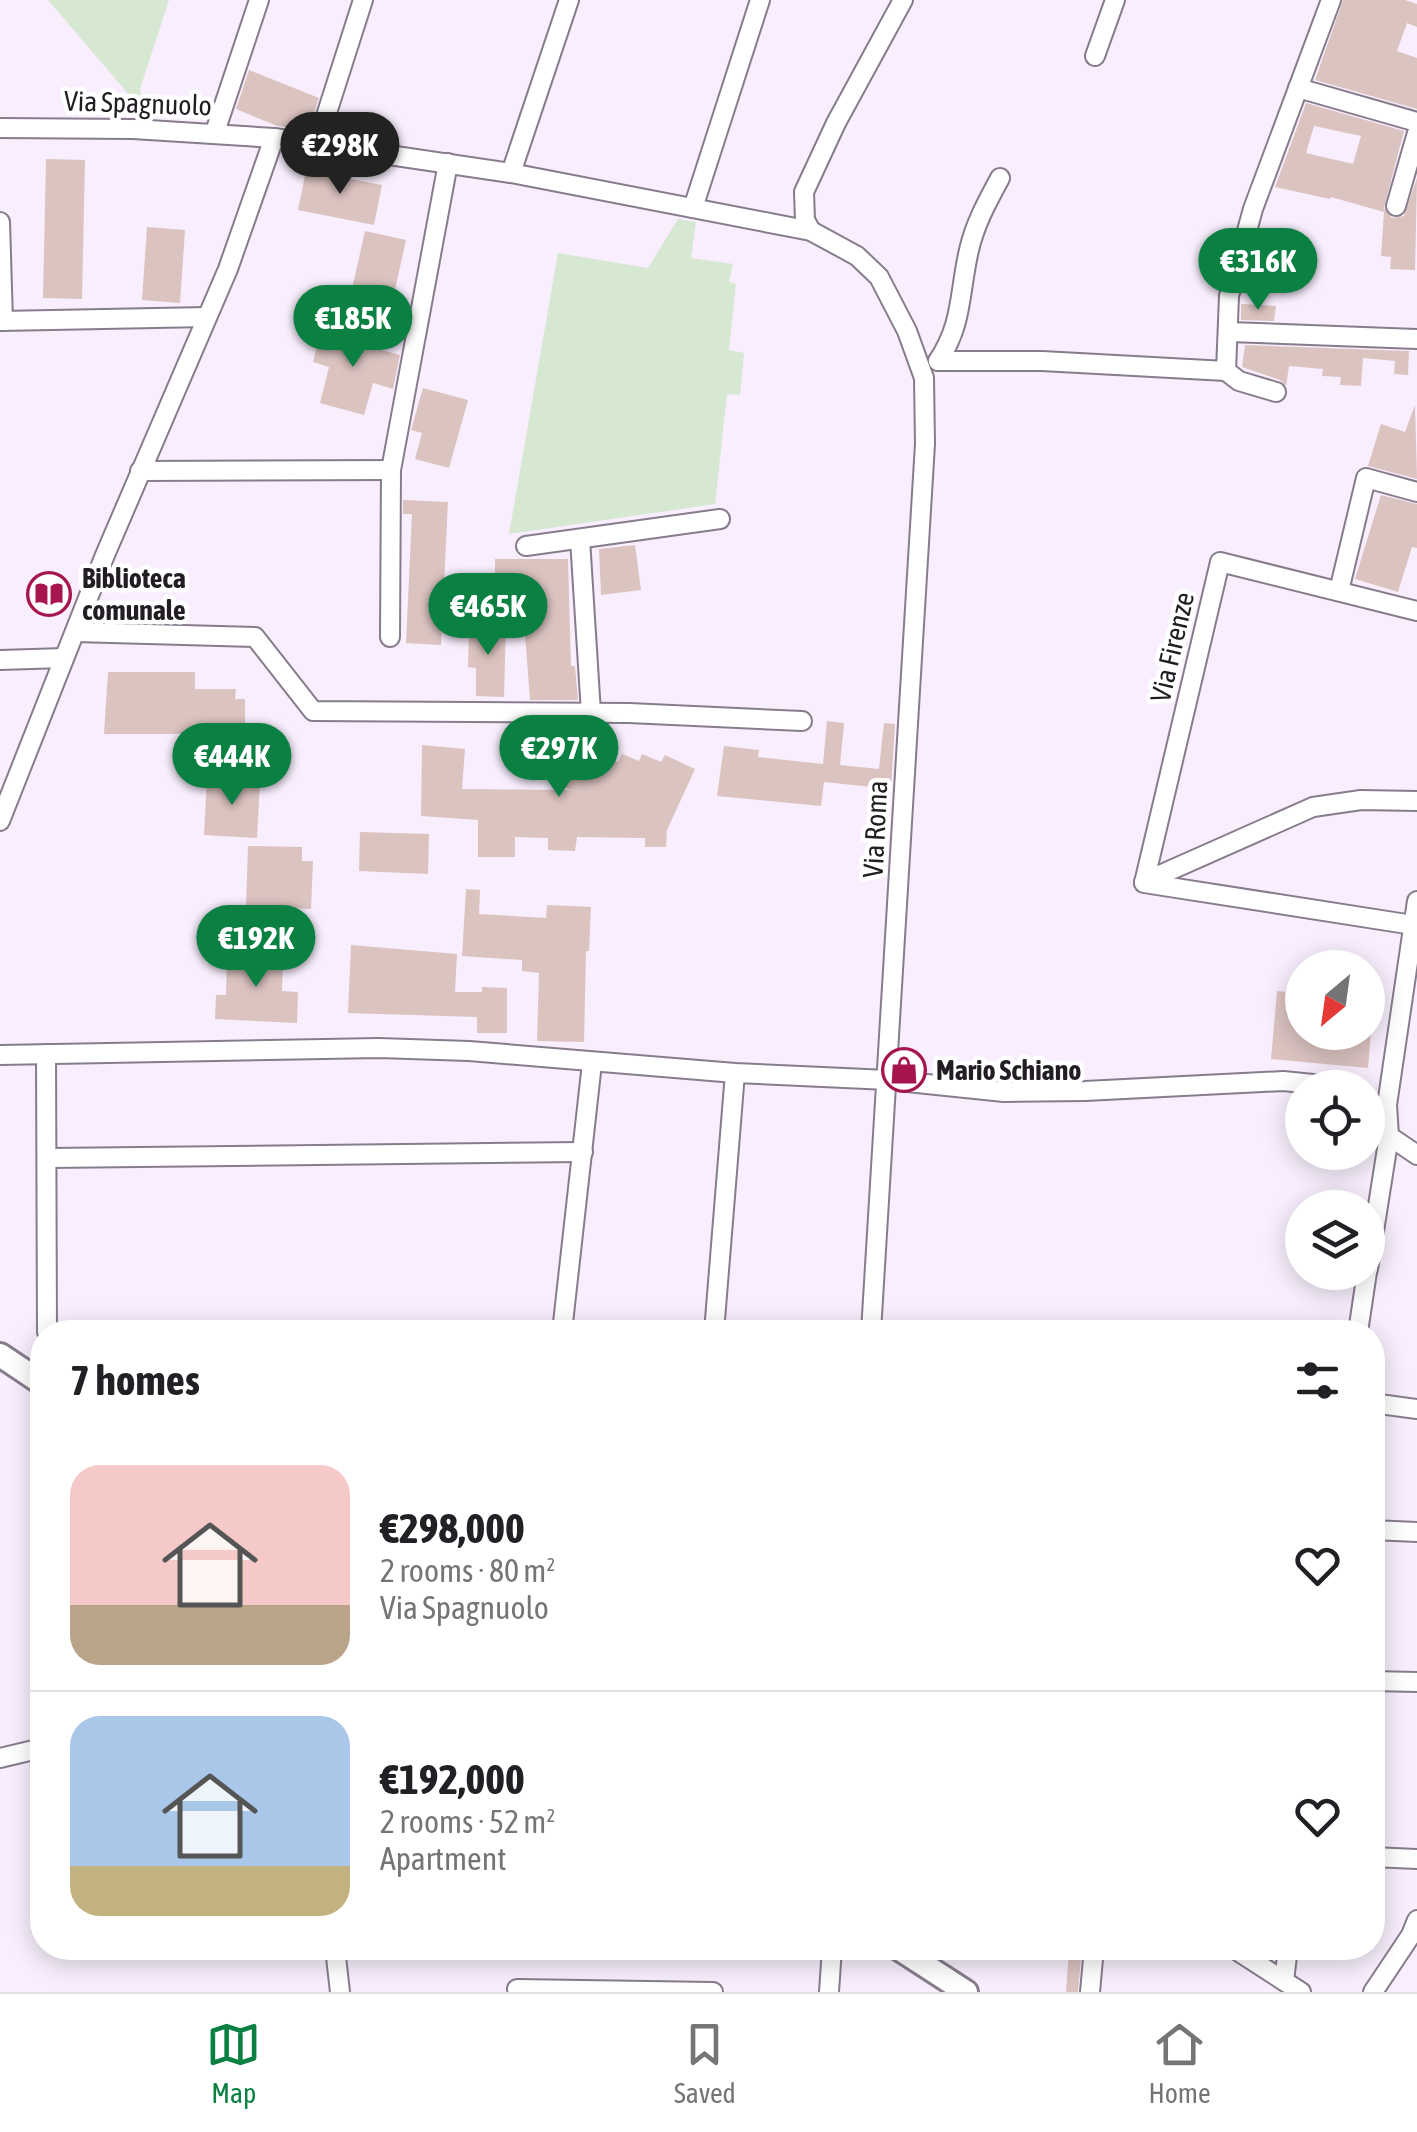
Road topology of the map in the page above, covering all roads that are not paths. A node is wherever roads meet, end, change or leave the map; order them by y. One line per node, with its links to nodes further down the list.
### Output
1 (259, 0): 12 (street)
2 (363, 0): 15 (street)
3 (569, 0): 17 (street)
4 (760, 0): 20 (street)
5 (903, 0): 22 (street)
6 (1115, 0): 8 (street)
7 (1331, 0): 9 (street)
8 (1095, 56)
9 (1298, 88): 10 (street); 25 (street)
10 (1417, 122)
11 (0, 128): 12 (street, Via Spagnuolo)
12 (215, 132): 14 (street, Via Spagnuolo)
13 (1417, 134): 19 (street)
14 (274, 138): 15 (street, Via Spagnuolo); 23 (street)
15 (317, 144): 16 (street, Via Spagnuolo)
16 (448, 163): 17 (street, Via Spagnuolo); 30 (street)
17 (510, 173): 20 (street, Via Spagnuolo)
18 (1000, 178): 27 (street)
19 (1396, 206)
20 (694, 208): 22 (street, Via Roma)
21 (0, 222): 24 (street)
22 (811, 231): 27 (street, Via Roma)
23 (207, 317): 24 (street); 31 (street)
24 (2, 320)
25 (1229, 332): 26 (street); 28 (street)
26 (1417, 339)
27 (928, 363): 28 (street); 53 (street, Via Roma)
28 (1226, 371): 29 (street)
29 (1276, 392)
30 (391, 470): 31 (street); 39 (street)
31 (140, 471): 38 (street)
32 (1417, 492): 36 (street)
33 (720, 520): 34 (street)
34 (580, 539): 35 (street); 42 (street)
35 (526, 546)
36 (1339, 592): 37 (street, Via Firenze); 46 (street, Via Firenze)
37 (1417, 612)
38 (74, 632): 40 (street); 42 (street)
39 (390, 637)
40 (64, 658): 41 (street); 45 (street)
41 (0, 660)
42 (591, 713): 43 (street)
43 (802, 722)
44 (1417, 801): 46 (street)
45 (0, 821)
46 (1144, 883): 48 (street)
47 (1417, 901): 48 (street)
48 (1412, 925): 55 (street)
49 (46, 1054): 50 (street); 51 (street); 59 (street)
50 (0, 1056)
51 (592, 1063): 52 (street); 57 (street)
52 (735, 1073): 53 (street); 64 (street)
53 (888, 1080): 54 (street); 65 (street, Via Roma)
54 (1285, 1081)
55 (1386, 1105): 56 (street)
56 (1390, 1136): 58 (street); 60 (street)
57 (583, 1152): 59 (street); 63 (street)
58 (1417, 1154)
59 (48, 1158): 62 (street)
60 (1381, 1190)
61 (1364, 1290): 66 (street)
62 (47, 1320)
63 (563, 1320)
64 (715, 1320)
65 (872, 1320)
66 (1360, 1320)
67 (0, 1354): 68 (main road)
68 (30, 1374)
69 (1385, 1405): 70 (street)
70 (1417, 1408)
71 (1385, 1531): 72 (street)
72 (1417, 1532)
73 (1385, 1681): 74 (street)
74 (1417, 1682)
75 (30, 1751): 76 (street)
76 (0, 1758)
77 (1385, 1858): 78 (street)
78 (1417, 1859)
79 (1417, 1920): 94 (street)
80 (336, 1960): 88 (street)
81 (831, 1960): 90 (street)
82 (917, 1960): 91 (main road)
83 (1093, 1960): 92 (street)
84 (1252, 1960): 86 (street)
85 (1287, 1960): 86 (street)
86 (1284, 1981): 93 (street)
87 (517, 1989): 89 (street)
88 (340, 1992)
89 (713, 1992)
90 (829, 1992)
91 (966, 1992)
92 (1090, 1992)
93 (1301, 1992)
94 (1373, 1992)

